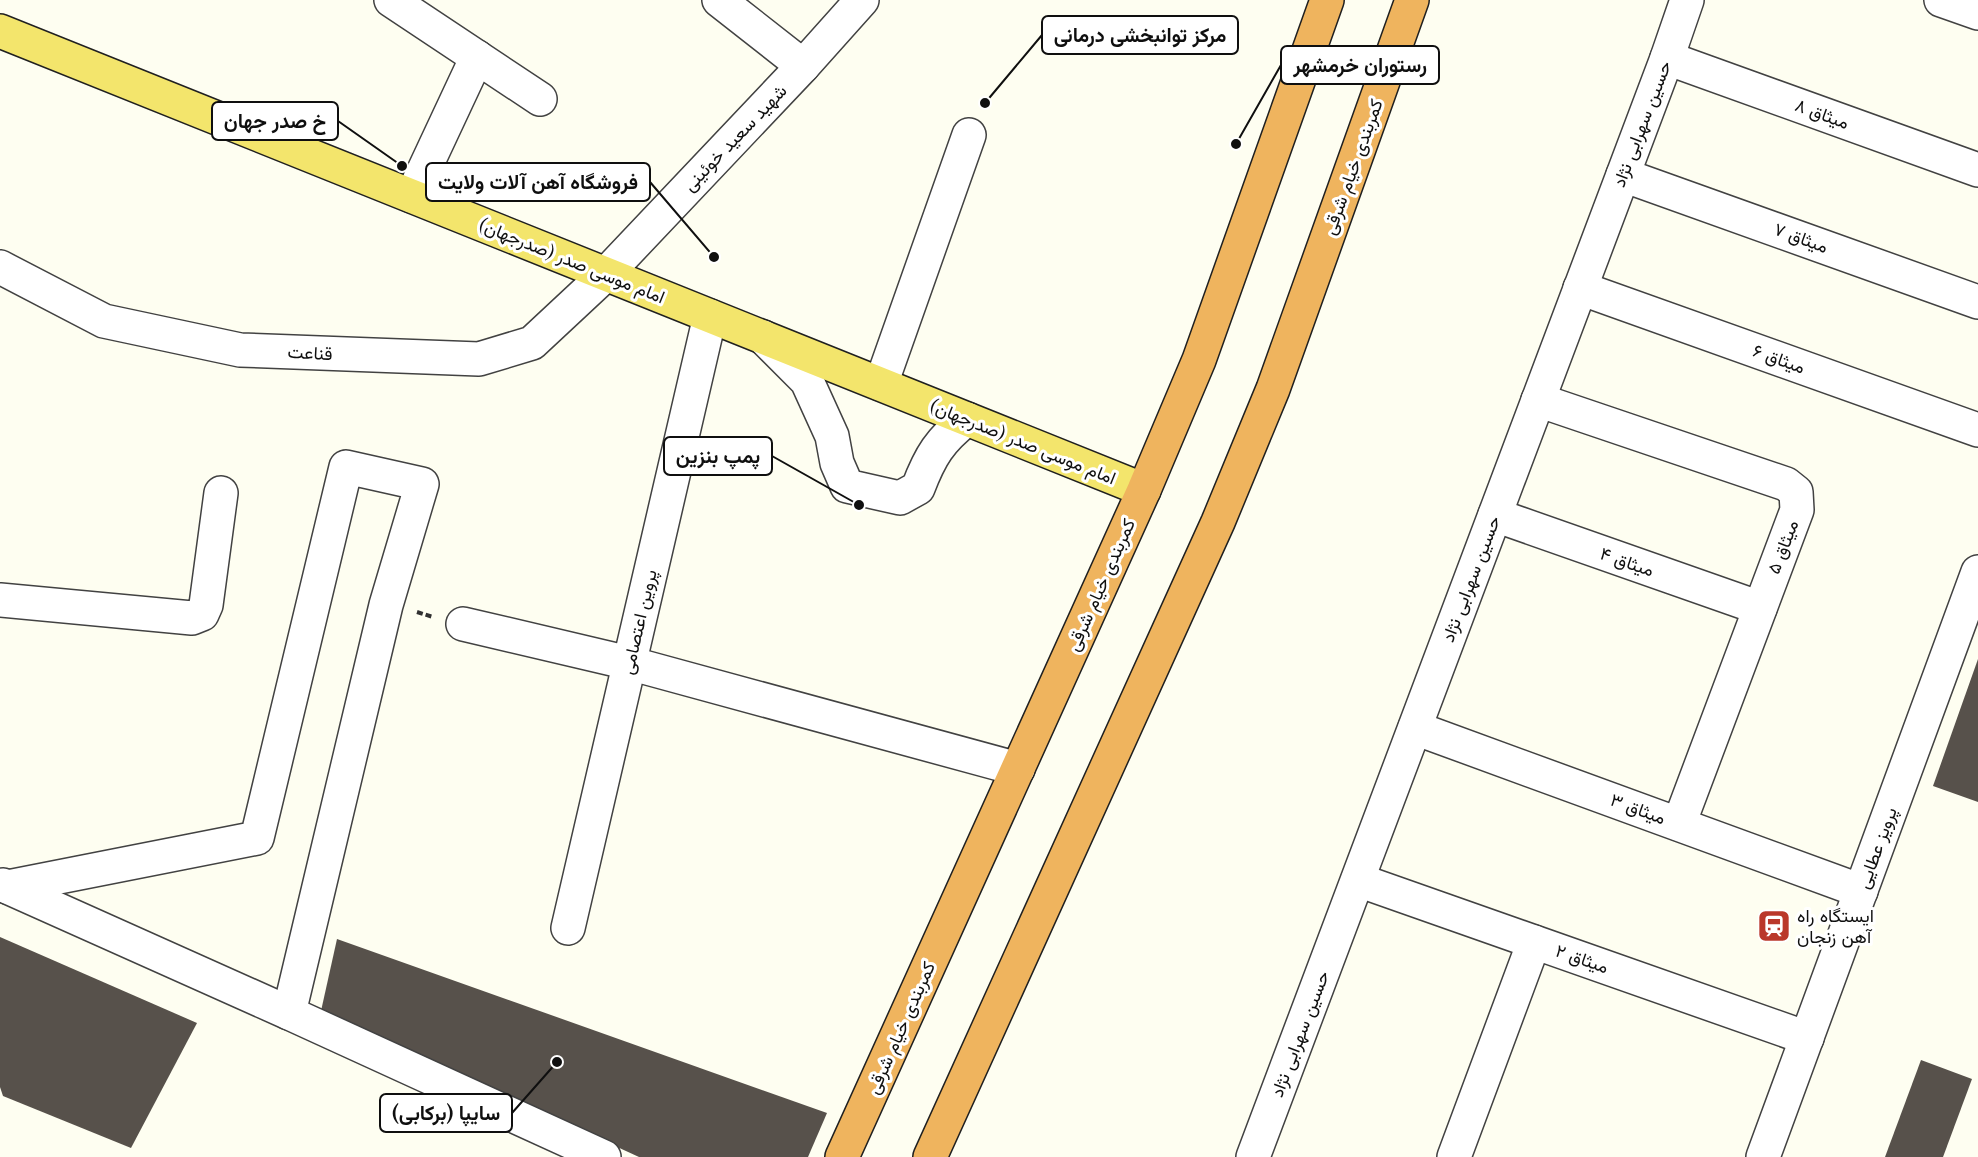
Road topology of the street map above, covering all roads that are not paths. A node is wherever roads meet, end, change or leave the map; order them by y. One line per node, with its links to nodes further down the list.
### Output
1 (391, 0): 10 (street)
2 (719, 0): 12 (street)
3 (862, 0): 12 (street, شهید سعید خوئینی)
4 (1327, 0): 28 (highway, کمربندی خیام شرقی)
5 (1412, 0): 48 (highway, کمربندی خیام شرقی)
6 (1687, 0): 11 (street, حسین سهرابی نژاد)
7 (1941, 0): 8 (street)
8 (1978, 14)
9 (0, 32): 17 (main road, (صدرجهان) امام موسی صدر)
10 (477, 57): 13 (street); 17 (street)
11 (1667, 58): 15 (street, میثاق ۸); 16 (street, حسین سهرابی نژاد)
12 (803, 66): 19 (street, شهید سعید خوئینی)
13 (540, 99)
14 (969, 135): 24 (street)
15 (1978, 170)
16 (1623, 175): 20 (street, حسین سهرابی نژاد); 21 (street, میثاق ۷)
17 (412, 196): 19 (main road, (صدرجهان) امام موسی صدر)
18 (0, 267): 19 (street, قناعت)
19 (606, 274): 22 (main road, (صدرجهان) امام موسی صدر)
20 (1580, 288): 25 (street, حسین سهرابی نژاد); 27 (street, میثاق ۶)
21 (1978, 302)
22 (710, 316): 23 (main road, (صدرجهان) امام موسی صدر); 35 (street, پروین اعتصامی)
23 (763, 337): 24 (main road, (صدرجهان) امام موسی صدر); 26 (street)
24 (881, 384): 26 (main road, (صدرجهان) امام موسی صدر)
25 (1538, 400): 30 (street, حسین سهرابی نژاد); 33 (street, میثاق ۵)
26 (967, 419): 28 (main road, (صدرجهان) امام موسی صدر)
27 (1978, 430)
28 (1144, 490): 37 (highway, کمربندی خیام شرقی)
29 (221, 493): 32 (street)
30 (1495, 515): 33 (street, میثاق ۴); 36 (street, حسین سهرابی نژاد)
31 (1978, 572): 41 (street, پرویز عطایی)
32 (0, 600)
33 (1760, 608): 38 (street, میثاق ۵)
34 (463, 624): 35 (street)
35 (629, 663): 37 (street); 42 (street, پروین اعتصامی)
36 (1415, 728): 38 (street, میثاق ۳); 39 (street, حسین سهرابی نژاد)
37 (1018, 769): 47 (highway, کمربندی خیام شرقی)
38 (1679, 824): 41 (street, میثاق ۳)
39 (1358, 880): 43 (street, میثاق ۲); 49 (street, حسین سهرابی نژاد)
40 (4, 885): 44 (street); 44 (street)
41 (1861, 891): 45 (street, پرویز عطایی)
42 (568, 928)
43 (1533, 942): 45 (street, میثاق ۲); 50 (street)
44 (289, 1013): 46 (street)
45 (1807, 1038): 51 (street, پرویز عطایی)
46 (604, 1157)
47 (842, 1157)
48 (930, 1157)
49 (1253, 1157)
50 (1454, 1157)
51 (1763, 1157)

